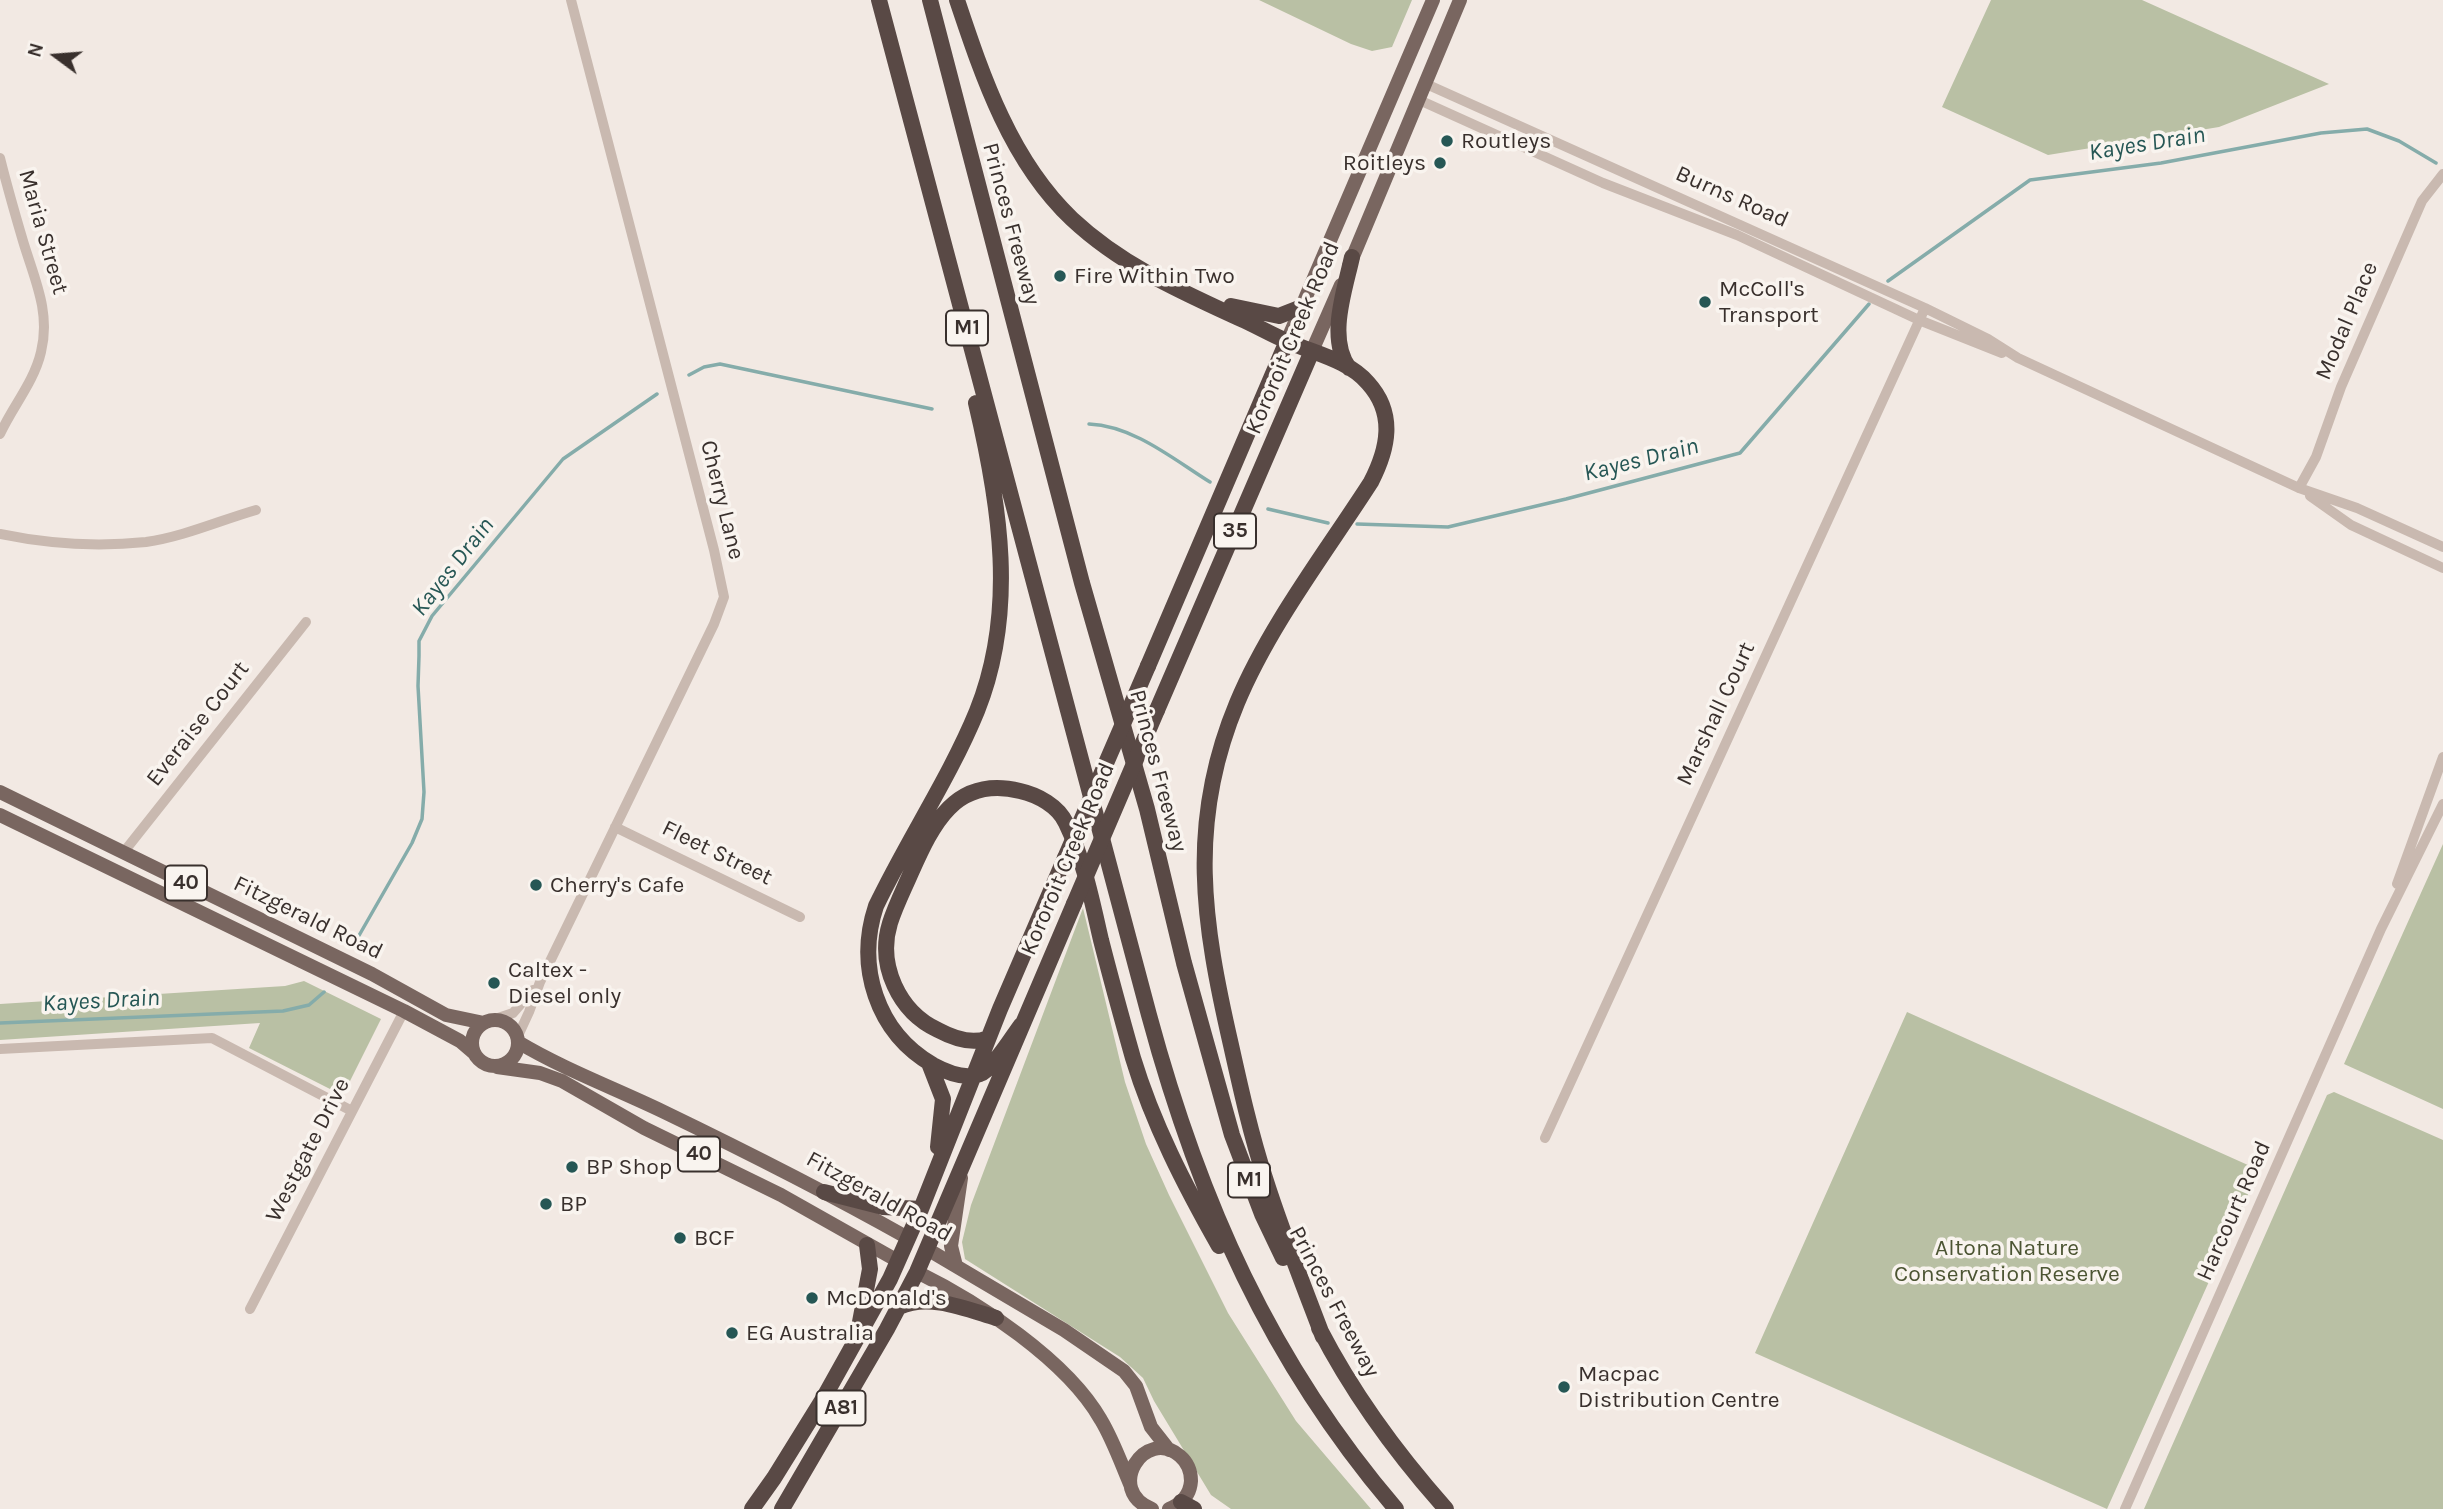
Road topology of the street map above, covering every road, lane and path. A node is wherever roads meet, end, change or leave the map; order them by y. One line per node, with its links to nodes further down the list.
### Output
1 (571, 0): 36 (street, Cherry Lane)
2 (930, 0): 66 (highway, Princes Freeway / M1)
3 (957, 0): 17 (highway)
4 (1433, 0): 7 (main road, Kororoit Creek Road / 35)
5 (1460, 0): 8 (main road, Kororoit Creek Road / 35)
6 (881, 6): 48 (highway); 68 (highway, M1)
7 (1399, 81): 8 (main road); 9 (main road); 18 (main road, Kororoit Creek Road / 35)
8 (1424, 83): 9 (main road, Kororoit Creek Road / 35); 10 (street, Burns Road)
9 (1417, 99): 11 (street, Burns Road); 16 (main road, Kororoit Creek Road / 35)
10 (1498, 116): 11 (street); 14 (street, Burns Road)
11 (1484, 129): 15 (street, Burns Road)
12 (0, 158): 25 (street, Maria Street)
13 (2443, 174): 26 (street, Modal Place)
14 (1703, 207): 15 (street); 19 (street, Burns Road)
15 (1697, 220): 20 (street, Burns Road)
16 (1352, 257): 22 (main road, Kororoit Creek Road / 35); 24 (highway)
17 (1201, 301): 18 (highway); 21 (highway)
18 (1301, 307): 21 (main road, Kororoit Creek Road / 35)
19 (1925, 308): 20 (street, Marshall Court); 23 (street, Burns Road)
20 (1919, 320): 23 (street, Burns Road); 52 (street, Marshall Court)
21 (1287, 341): 22 (highway); 44 (highway, Kororoit Creek Road / 35, bridge)
22 (1312, 351): 24 (highway); 43 (highway, Kororoit Creek Road / 35, bridge)
23 (2018, 358): 26 (street, Burns Road)
24 (1349, 368): 66 (highway)
25 (0, 434)
26 (2299, 488): 29 (street, Burns Road); 30 (street, Burns Road)
27 (256, 510): 28 (street)
28 (0, 534)
29 (2443, 547)
30 (2443, 568)
31 (306, 622): 37 (street, Everaise Court)
32 (2443, 757): 39 (street, Harcourt Road)
33 (0, 792): 37 (main road, Fitzgerald Road / 40)
34 (2443, 804): 39 (street, Harcourt Road)
35 (0, 815): 41 (main road, Fitzgerald Road / 40)
36 (615, 827): 38 (street, Fleet Street); 40 (street, Cherry Lane)
37 (123, 853): 42 (main road, Fitzgerald Road / 40)
38 (800, 917)
39 (2381, 929): 77 (street, Harcourt Road)
40 (540, 982): 42 (street, Cherry Lane); 45 (street, Cherry Lane)
41 (404, 1011): 47 (main road, Fitzgerald Road / 40); 51 (street, Westgate Drive)
42 (487, 1022): 45 (main road, 40); 47 (main road)
43 (1021, 1025): 50 (highway); 54 (highway, Kororoit Creek Road / 35)
44 (988, 1038): 50 (highway, Kororoit Creek Road / 35); 68 (highway)
45 (518, 1040): 49 (main road); 55 (main road, Fitzgerald Road / 40)
46 (0, 1049): 51 (street)
47 (474, 1053): 49 (main road, 40)
48 (929, 1063): 50 (highway); 53 (highway)
49 (497, 1067): 58 (main road, Fitzgerald Road / 40)
50 (973, 1076): 53 (highway, Kororoit Creek Road / 35)
51 (352, 1111): 64 (street, Westgate Drive)
52 (1545, 1138)
53 (936, 1167): 56 (highway, Kororoit Creek Road / 35)
54 (962, 1170): 59 (highway, Kororoit Creek Road / 35); 61 (main road)
55 (824, 1192): 56 (highway); 57 (main road, Fitzgerald Road / 40)
56 (921, 1209): 57 (highway, Kororoit Creek Road / 35)
57 (908, 1238): 59 (highway, Fitzgerald Road); 60 (highway, Kororoit Creek Road)
58 (867, 1245): 60 (main road, Fitzgerald Road / 40); 67 (highway)
59 (927, 1249): 61 (main road, Fitzgerald Road); 62 (highway, Kororoit Creek Road)
60 (898, 1261): 62 (highway, Fitzgerald Road); 67 (highway, A81)
61 (956, 1266): 69 (main road, Fitzgerald Road)
62 (917, 1272): 63 (highway, A81); 65 (main road, Fitzgerald Road)
63 (899, 1307): 65 (highway); 73 (highway, A81)
64 (250, 1309)
65 (996, 1318): 70 (main road, Fitzgerald Road)
66 (1323, 1337): 76 (highway, Princes Freeway / M1)
67 (857, 1338): 72 (highway, A81)
68 (1324, 1415): 75 (highway, M1)
69 (1169, 1450): 70 (main road); 71 (main road, Fitzgerald Road)
70 (1130, 1484): 74 (main road, Fitzgerald Road)
71 (1179, 1507)
72 (752, 1509)
73 (782, 1509)
74 (1150, 1509)
75 (1396, 1509)
76 (1446, 1509)
77 (2125, 1509)

